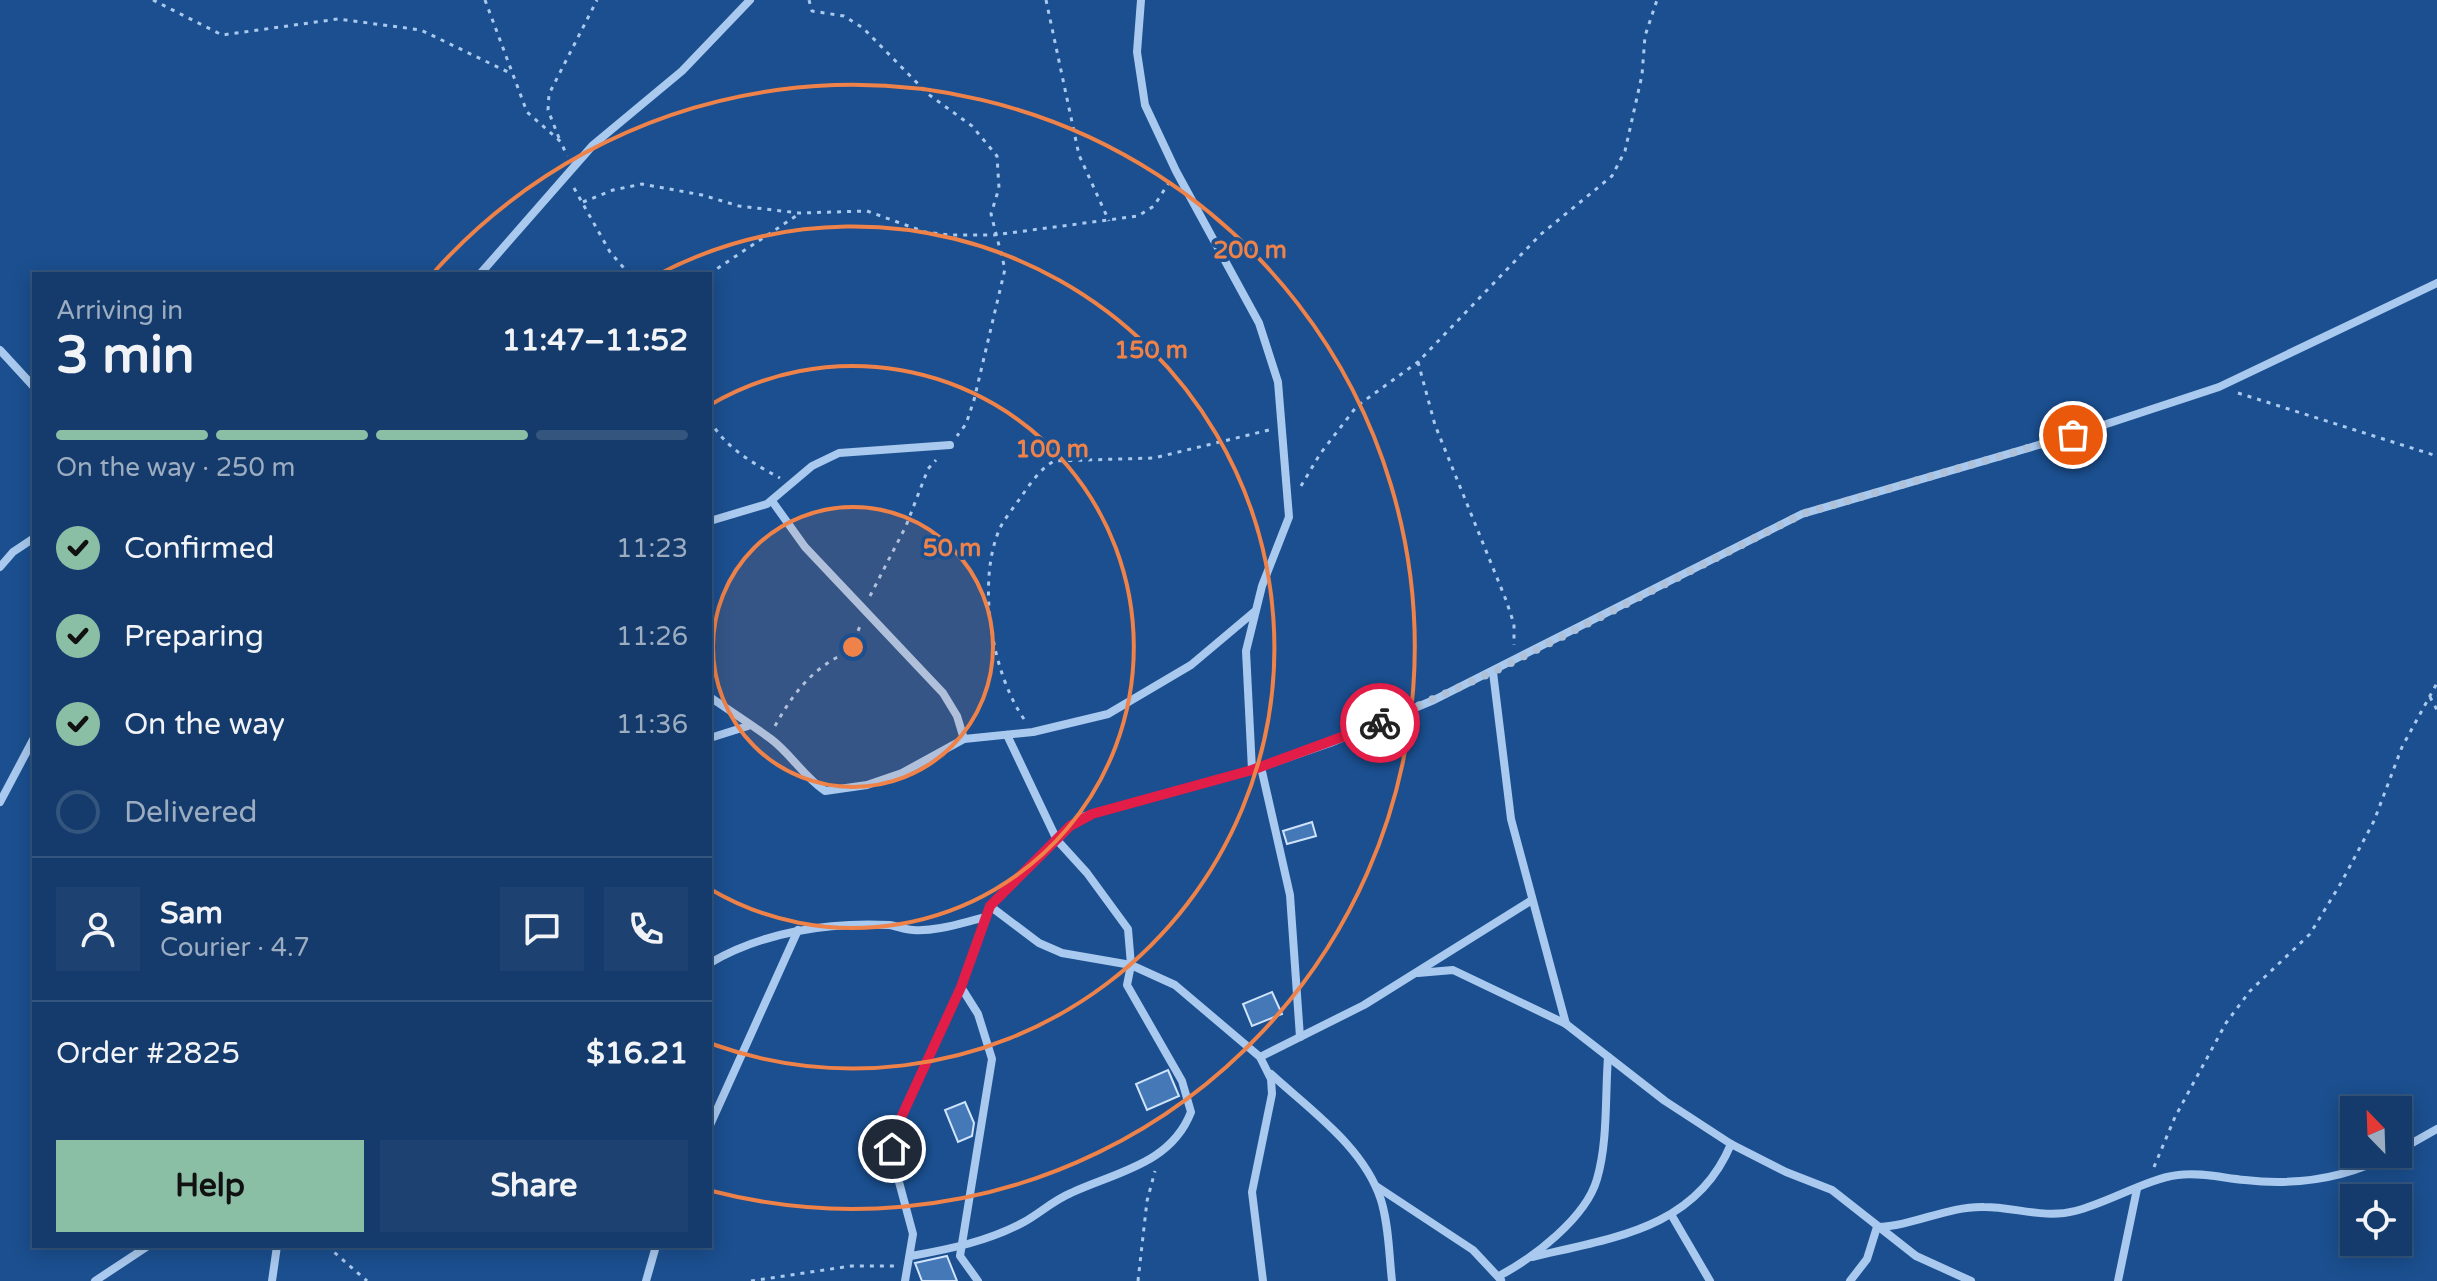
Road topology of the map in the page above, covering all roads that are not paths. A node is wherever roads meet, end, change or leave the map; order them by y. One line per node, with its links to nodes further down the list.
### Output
1 (750, 0): 3 (street)
2 (1141, 0): 12 (street)
3 (482, 272)
4 (2437, 283): 13 (street)
5 (0, 350): 6 (street)
6 (32, 385)
7 (950, 445): 8 (street)
8 (772, 501): 9 (street); 18 (street)
9 (712, 520)
10 (32, 539): 11 (street)
11 (0, 567)
12 (1254, 612): 16 (street); 20 (street)
13 (1493, 672): 20 (street); 23 (street)
14 (712, 698): 15 (street)
15 (748, 726): 17 (street); 18 (street)
16 (1007, 735): 18 (street); 22 (street)
17 (712, 737)
18 (964, 739)
19 (32, 742): 21 (street)
20 (1257, 769): 22 (street); 32 (street)
21 (0, 802)
22 (1057, 840): 24 (street); 28 (street)
23 (1532, 900): 29 (street); 31 (street)
24 (990, 906): 25 (street); 28 (street)
25 (986, 917): 26 (street); 30 (street)
26 (798, 930): 27 (street); 36 (street)
27 (712, 962)
28 (1131, 965): 33 (street); 45 (street)
29 (1418, 973): 31 (street); 32 (street)
30 (961, 987): 45 (street); 49 (street)
31 (1566, 1024): 34 (street)
32 (1300, 1037): 33 (street)
33 (1260, 1057): 35 (street)
34 (1608, 1057): 39 (street); 50 (street)
35 (1266, 1069): 41 (street); 57 (street)
36 (712, 1121)
37 (2437, 1129): 38 (street)
38 (2412, 1143)
39 (1731, 1144): 43 (street); 44 (street)
40 (2365, 1168): 42 (street)
41 (1375, 1185): 51 (street); 58 (street)
42 (2137, 1189): 44 (street); 62 (street)
43 (1672, 1216): 50 (street); 59 (street)
44 (1877, 1227): 60 (street); 61 (street)
45 (962, 1247): 49 (street); 56 (street)
46 (145, 1248): 52 (street)
47 (277, 1248): 53 (street)
48 (655, 1248): 54 (street)
49 (911, 1256): 55 (street)
50 (1531, 1257): 51 (street)
51 (1500, 1279)
52 (95, 1281)
53 (272, 1281)
54 (646, 1281)
55 (905, 1281)
56 (978, 1281)
57 (1263, 1281)
58 (1392, 1281)
59 (1710, 1281)
60 (1850, 1281)
61 (1971, 1281)
62 (2118, 1281)

